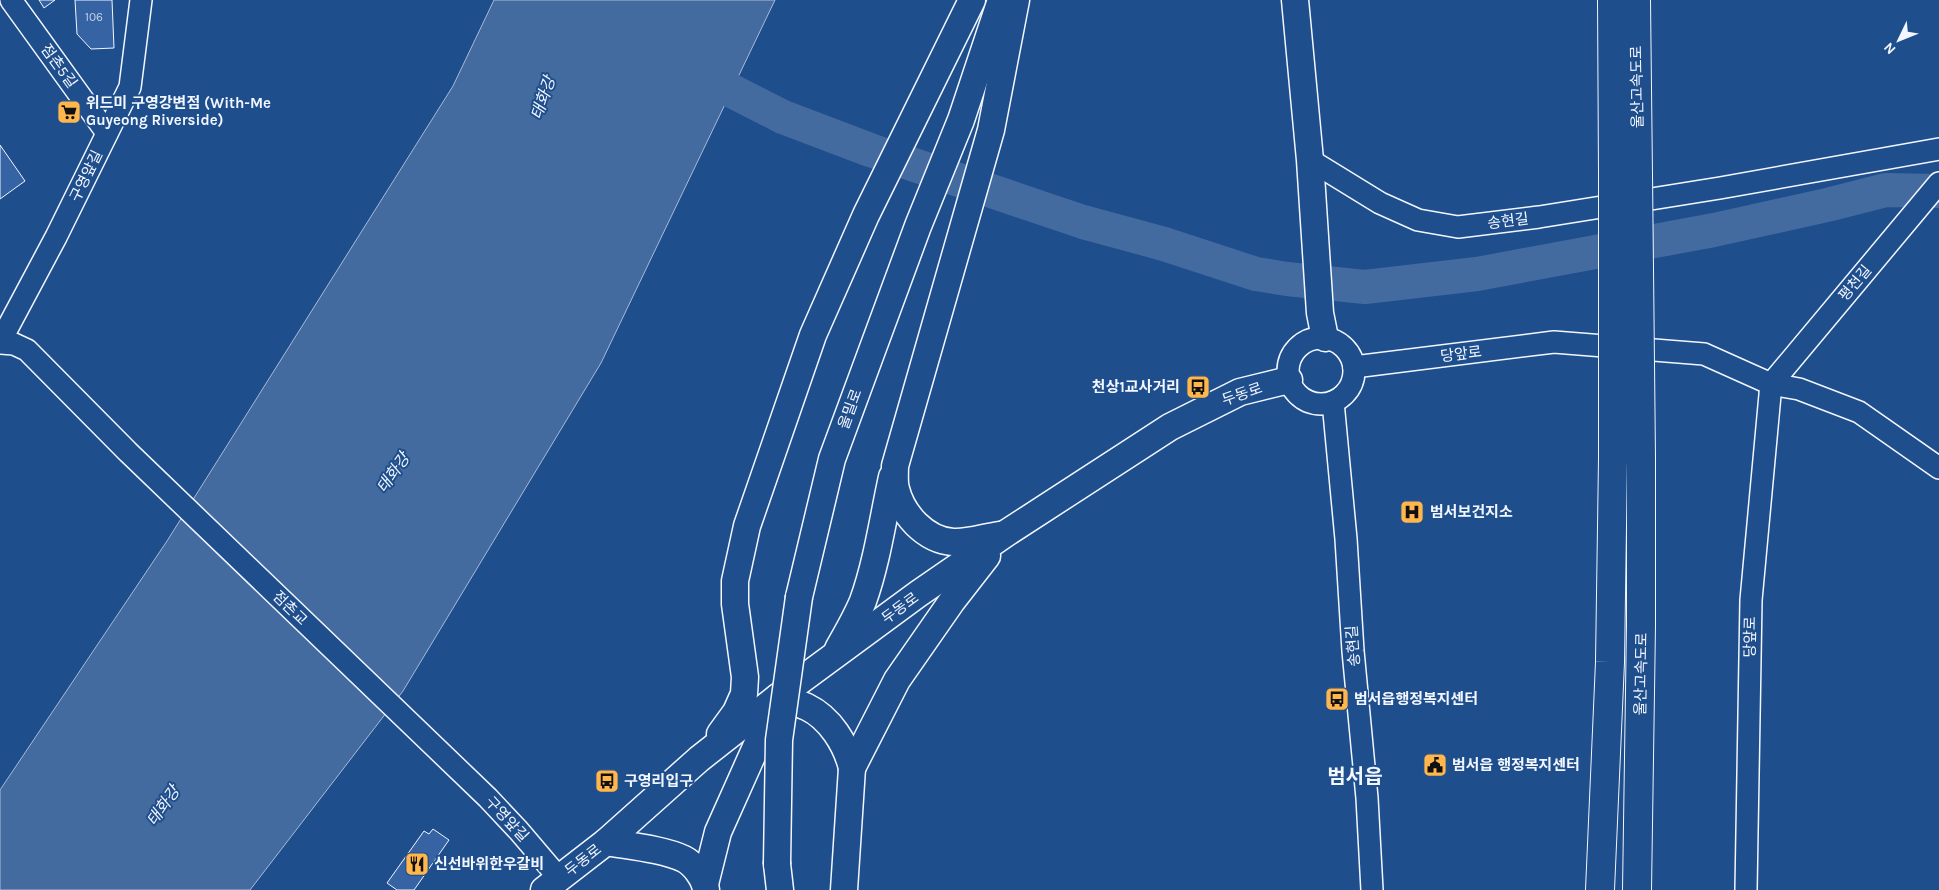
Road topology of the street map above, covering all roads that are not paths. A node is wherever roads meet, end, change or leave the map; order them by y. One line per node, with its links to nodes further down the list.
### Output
1 (11, 0): 9 (street, 점촌5길)
2 (140, 0): 9 (street, 구영앞길)
3 (972, 0): 24 (main road)
4 (1001, 0): 33 (main road, 울밀로, bridge)
5 (1016, 0): 21 (main road)
6 (1295, 0): 11 (main road)
7 (1612, 0): 12 (highway, 울산고속도로)
8 (1636, 0): 12 (highway, 울산고속도로)
9 (107, 133): 15 (street, 구영앞길)
10 (1939, 149): 11 (street, 송현길)
11 (1310, 160): 14 (main road)
12 (1626, 175): 36 (highway, 울산고속도로, bridge); 37 (highway, 울산고속도로, bridge)
13 (1939, 183): 18 (street, 평천길)
14 (1322, 326): 16 (street); 17 (street)
15 (0, 342): 20 (street, 구영앞길)
16 (1354, 367): 18 (street, 당앞로); 19 (street)
17 (1289, 380): 19 (street); 23 (main road, 두동로)
18 (1771, 384): 22 (street, 당앞로); 38 (street, 당앞로)
19 (1333, 402): 35 (street, 송현길)
20 (128, 452): 28 (street, 점촌교)
21 (895, 466): 23 (main road); 25 (main road)
22 (1939, 468)
23 (1005, 534): 25 (main road, 두동로); 29 (main road)
24 (736, 622): 26 (main road); 27 (main road)
25 (834, 656): 26 (main road, 두동로)
26 (785, 692): 27 (main road, 두동로); 29 (main road); 32 (main road)
27 (699, 759): 30 (main road, 두동로)
28 (452, 764): 31 (street, 구영앞길)
29 (852, 768): 34 (main road)
30 (606, 842): 31 (main road, 두동로); 32 (main road)
31 (552, 884)
32 (706, 887)
33 (780, 890)
34 (844, 890)
35 (1372, 890)
36 (1600, 890)
37 (1637, 890)
38 (1746, 890)

